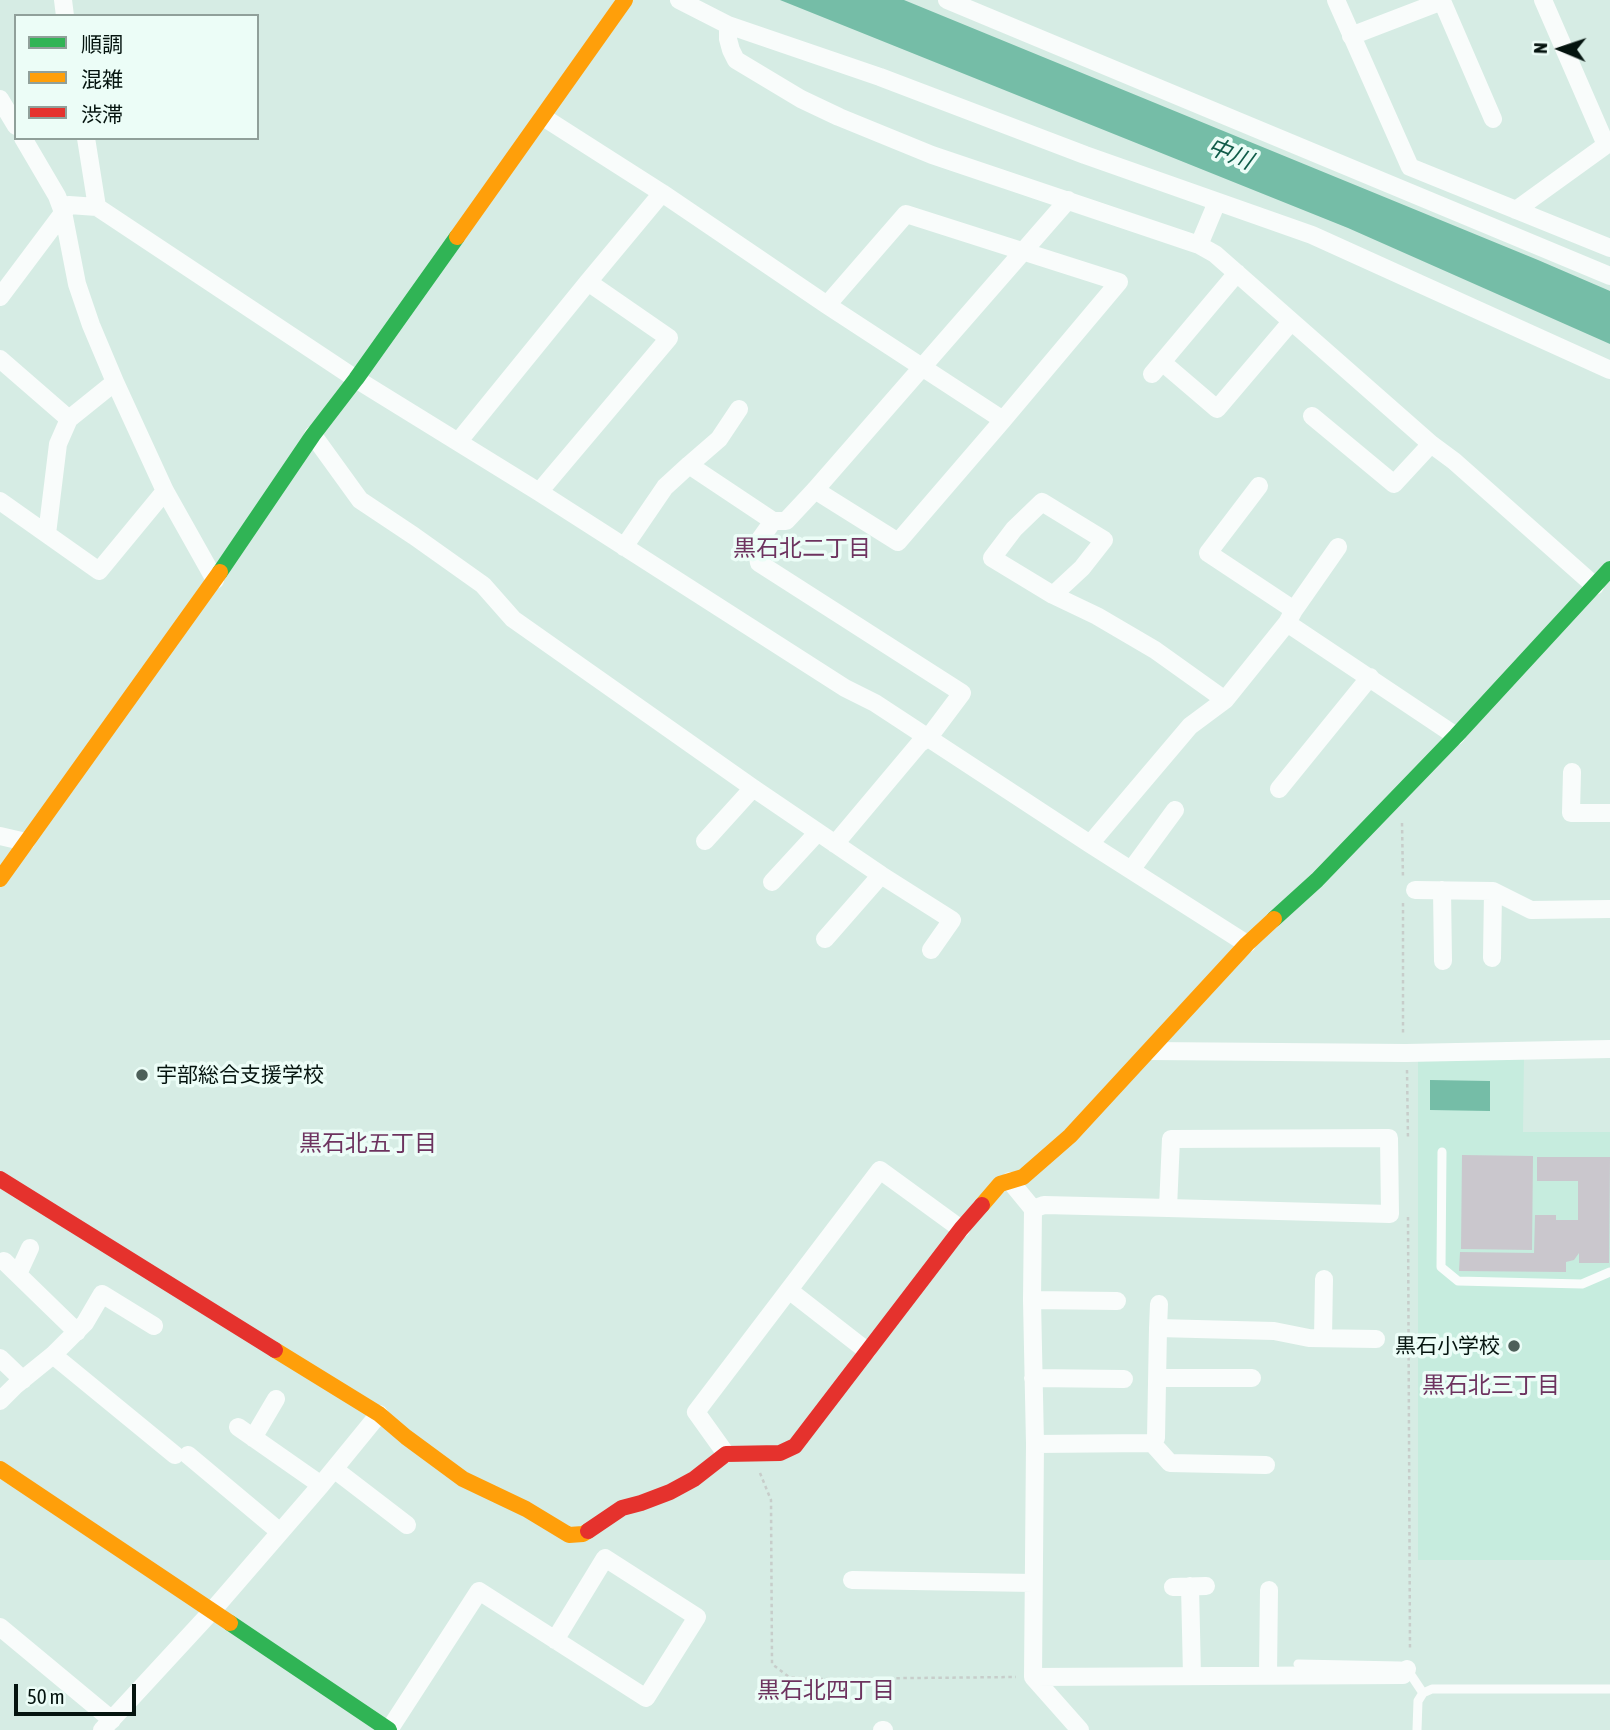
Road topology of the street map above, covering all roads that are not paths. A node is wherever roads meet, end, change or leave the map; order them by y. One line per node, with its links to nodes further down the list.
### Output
1 (625, 0): 9 (street)
2 (679, 0): 6 (street)
3 (947, 0): 24 (street)
4 (1336, 0): 7 (street)
5 (1543, 0): 18 (street)
6 (728, 25): 15 (street); 16 (street)
7 (1351, 36): 10 (street); 18 (street)
8 (0, 99): 11 (street)
9 (543, 117): 14 (street); 32 (street)
10 (1493, 119)
11 (14, 123)
12 (24, 140): 19 (street)
13 (86, 140): 17 (street)
14 (662, 193): 25 (street); 27 (street)
15 (1068, 200): 20 (street); 22 (street)
16 (1217, 202): 20 (street); 31 (street)
17 (97, 207): 19 (street); 32 (street)
18 (1516, 210): 21 (street)
19 (63, 212): 26 (street); 33 (street)
20 (1199, 245): 23 (street)
21 (1610, 248)
22 (1023, 251): 27 (street); 30 (street); 37 (street)
23 (1237, 273): 28 (street); 28 (street)
24 (1610, 276)
25 (588, 282): 39 (street); 45 (street)
26 (0, 296)
27 (827, 305): 30 (street)
28 (1291, 321): 40 (street)
29 (0, 359): 36 (street)
30 (923, 367): 37 (street); 43 (street)
31 (1610, 370)
32 (356, 379): 38 (street); 39 (street)
33 (115, 382): 36 (street); 44 (street)
34 (739, 409): 41 (street)
35 (1312, 416): 40 (street)
36 (69, 419): 48 (street)
37 (1003, 420): 43 (street)
38 (313, 435): 52 (street); 61 (street)
39 (458, 442): 45 (street)
40 (1431, 444): 53 (street)
41 (689, 465): 47 (street); 49 (street)
42 (1259, 486): 55 (street)
43 (815, 489): 47 (street)
44 (164, 491): 48 (street); 52 (street)
45 (539, 492): 49 (street)
46 (0, 501): 48 (street)
47 (773, 521): 59 (street)
48 (47, 534)
49 (624, 547): 59 (street)
50 (1338, 547): 55 (street)
51 (1610, 569): 53 (street)
52 (215, 580): 68 (street)
53 (1595, 586): 58 (street)
54 (1053, 595): 54 (street); 57 (street)
55 (1291, 616): 56 (street); 57 (street)
56 (1370, 677): 58 (street); 62 (street)
57 (1225, 700): 70 (street)
58 (1456, 736): 80 (street)
59 (929, 737): 69 (street); 70 (street)
60 (1572, 772): 64 (street)
61 (753, 788): 65 (street); 67 (street)
62 (1279, 789)
63 (1175, 810): 71 (street)
64 (1610, 813)
65 (818, 832): 69 (street); 74 (street)
66 (0, 836): 68 (street)
67 (705, 841)
68 (26, 842): 73 (street)
69 (835, 844): 72 (street)
70 (1090, 844): 71 (street)
71 (1131, 870): 80 (street)
72 (881, 874): 79 (street); 81 (street)
73 (0, 878)
74 (772, 882)
75 (1442, 890): 76 (street); 77 (street); 83 (street)
76 (1493, 891): 78 (street); 82 (street)
77 (1407, 892)
78 (1610, 909)
79 (825, 939)
80 (1247, 944): 85 (street)
81 (931, 950)
82 (1492, 958)
83 (1443, 961)
84 (1610, 1049): 85 (street)
85 (1150, 1051): 88 (street)
86 (1442, 1152): 94 (lane)
87 (0, 1179): 116 (street)
88 (1010, 1181): 90 (street); 91 (street)
89 (1168, 1208): 89 (street); 90 (street)
90 (1033, 1209): 98 (street)
91 (961, 1229): 97 (street); 106 (street)
92 (30, 1248): 95 (street)
93 (4, 1261): 95 (street)
94 (1610, 1272)
95 (18, 1274): 103 (street)
96 (1324, 1279): 104 (street)
97 (790, 1291): 106 (street); 121 (street)
98 (1032, 1300): 99 (street); 109 (street)
99 (1118, 1301)
100 (1159, 1304): 102 (street)
101 (154, 1326): 103 (street)
102 (1158, 1328): 104 (street); 110 (street)
103 (76, 1332): 107 (street)
104 (1323, 1338): 105 (street)
105 (1376, 1339)
106 (867, 1351): 121 (street)
107 (53, 1355): 113 (street); 127 (street)
108 (0, 1357): 113 (street)
109 (1033, 1378): 112 (street); 120 (street)
110 (1158, 1378): 111 (street); 119 (street)
111 (1252, 1378)
112 (1124, 1379)
113 (23, 1380): 115 (street)
114 (276, 1399): 118 (street)
115 (0, 1401)
116 (379, 1414): 121 (street); 124 (street)
117 (238, 1427): 118 (street)
118 (253, 1438): 125 (street)
119 (1152, 1443): 120 (street); 122 (street)
120 (1035, 1444): 129 (street)
121 (726, 1454)
122 (1266, 1465)
123 (0, 1469): 132 (street)
124 (334, 1469): 125 (street); 126 (street)
125 (321, 1485): 127 (street)
126 (407, 1525)
127 (280, 1532): 132 (street)
128 (852, 1580): 129 (street)
129 (1033, 1583): 139 (street)
130 (1190, 1586): 138 (street)
131 (1269, 1590): 137 (street)
132 (212, 1611): 142 (street); 144 (street)
133 (0, 1627): 142 (street)
134 (555, 1640): 134 (street); 144 (street)
135 (1298, 1664): 136 (lane)
136 (1407, 1669): 137 (street); 141 (lane)
137 (1269, 1675): 138 (street)
138 (1192, 1676): 139 (street)
139 (1033, 1677): 143 (street)
140 (1610, 1689): 141 (lane)
141 (1423, 1693): 145 (lane)
142 (107, 1725)
143 (1071, 1727)
144 (389, 1730)
145 (1417, 1730)

